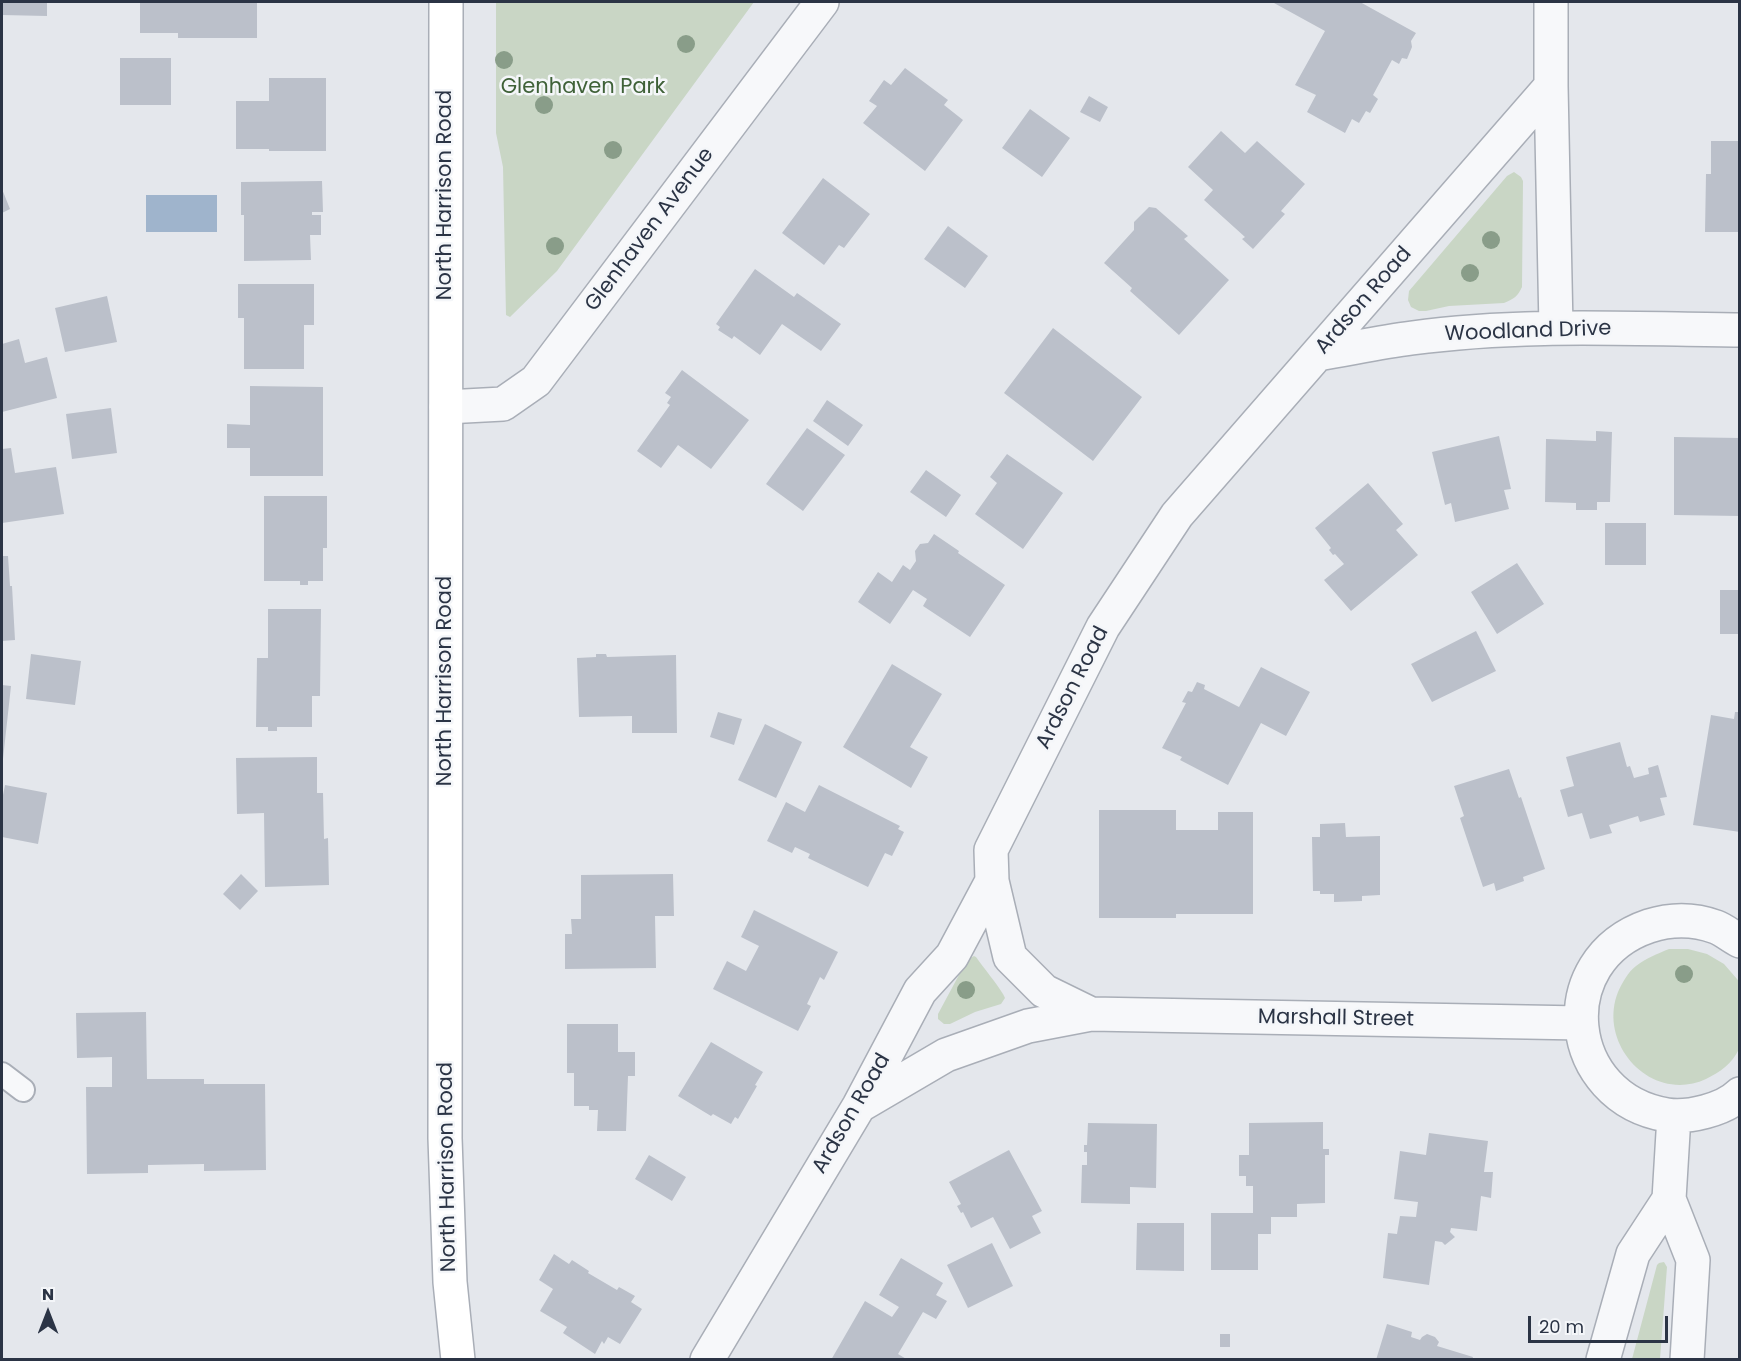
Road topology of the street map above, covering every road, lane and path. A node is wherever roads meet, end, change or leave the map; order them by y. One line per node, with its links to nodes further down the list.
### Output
1 (446, 2): 8 (street, North Harrison Road)
2 (822, 2): 8 (street, Glenhaven Avenue)
3 (1551, 2): 4 (street)
4 (1551, 86): 5 (street); 7 (street, Ardson Road)
5 (1556, 328): 6 (street, Woodland Drive); 7 (street, Woodland Drive)
6 (1740, 330)
7 (1318, 354): 9 (street, Ardson Road)
8 (446, 407): 19 (street, North Harrison Road)
9 (992, 881): 11 (street, Marshall Street); 16 (street, Ardson Road)
10 (1740, 941): 12 (street)
11 (1090, 1014): 12 (street, Marshall Street); 16 (street, Marshall Street)
12 (1581, 1023): 17 (street)
13 (2, 1074): 14 (lane)
14 (23, 1090)
15 (1740, 1094): 17 (street)
16 (859, 1106): 20 (street, Ardson Road)
17 (1674, 1116): 18 (street)
18 (1669, 1199): 21 (street); 22 (street)
19 (458, 1359)
20 (707, 1359)
21 (1603, 1359)
22 (1687, 1359)

